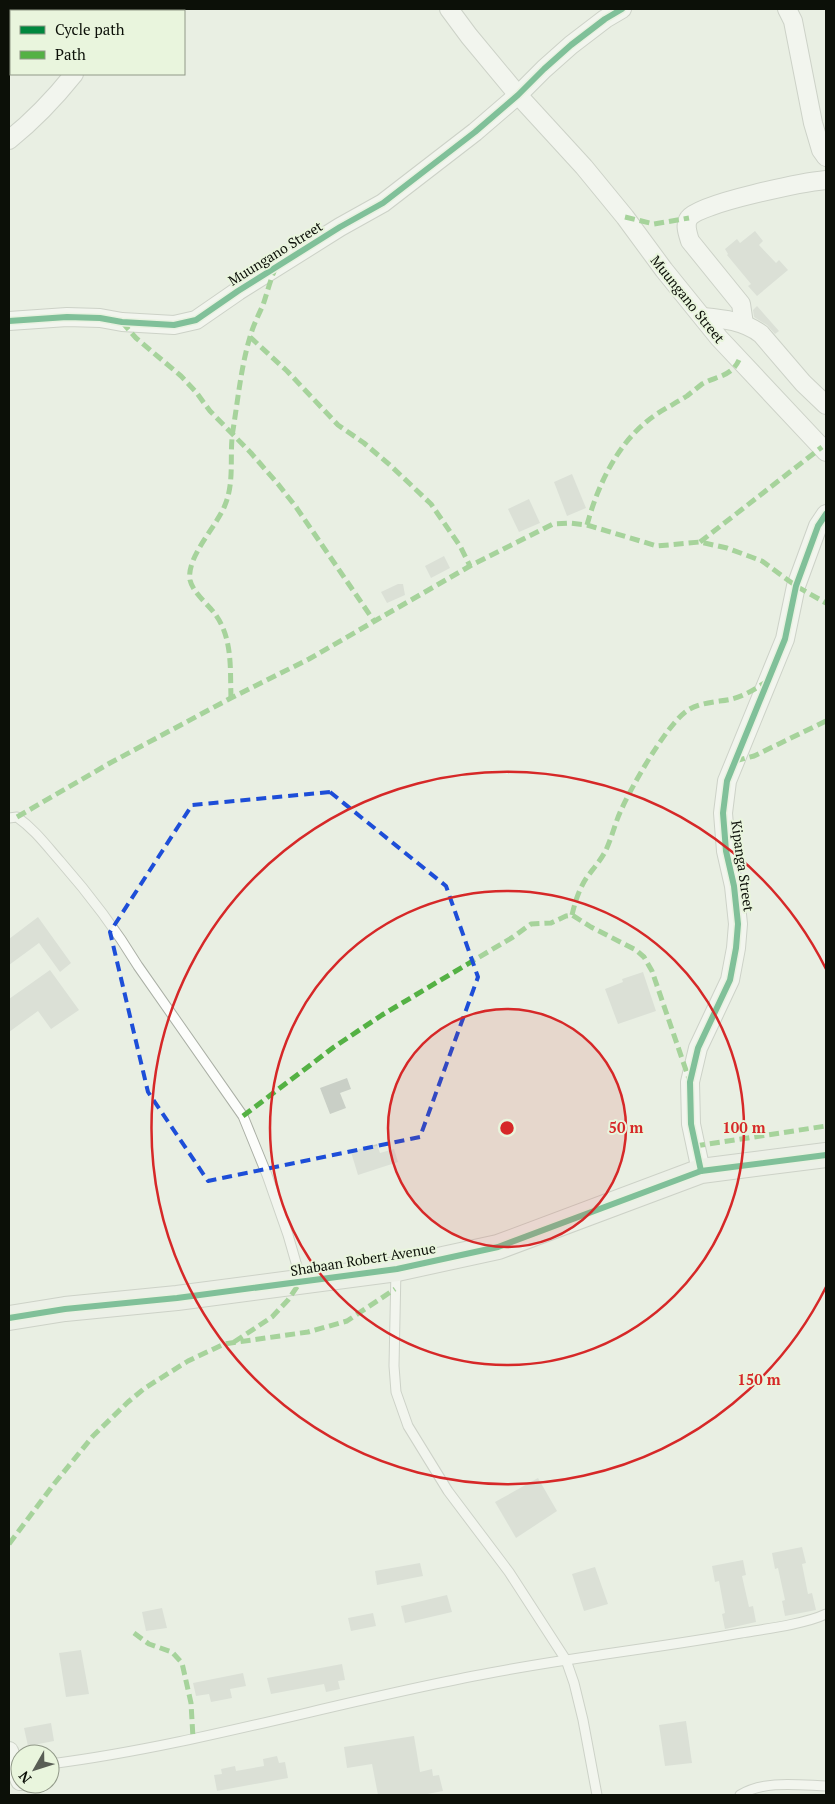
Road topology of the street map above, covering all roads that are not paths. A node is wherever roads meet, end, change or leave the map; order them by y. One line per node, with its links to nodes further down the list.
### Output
1 (449, 9): 5 (street, Muungano Street)
2 (622, 9): 5 (street)
3 (787, 9): 7 (street)
4 (73, 75): 6 (street)
5 (518, 95): 10 (street, Muungano Street); 11 (street, Muungano Street)
6 (9, 140)
7 (824, 154): 9 (street)
8 (826, 180): 9 (street)
9 (808, 182): 12 (street)
10 (703, 317): 12 (street); 14 (street, Muungano Street)
11 (9, 321)
12 (744, 324): 13 (street)
13 (826, 405)
14 (826, 452)
15 (826, 514): 18 (street, Kipanga Street)
16 (9, 818): 20 (lane)
17 (826, 1154): 18 (street, Shabaan Robert Avenue)
18 (701, 1171): 19 (street, Shabaan Robert Avenue)
19 (396, 1269): 20 (street, Shabaan Robert Avenue); 23 (lane)
20 (301, 1280): 21 (street, Shabaan Robert Avenue)
21 (9, 1318)
22 (826, 1614): 23 (lane)
23 (566, 1660): 24 (lane); 26 (lane)
24 (60, 1762)
25 (826, 1786): 27 (lane)
26 (597, 1795)
27 (740, 1795)

